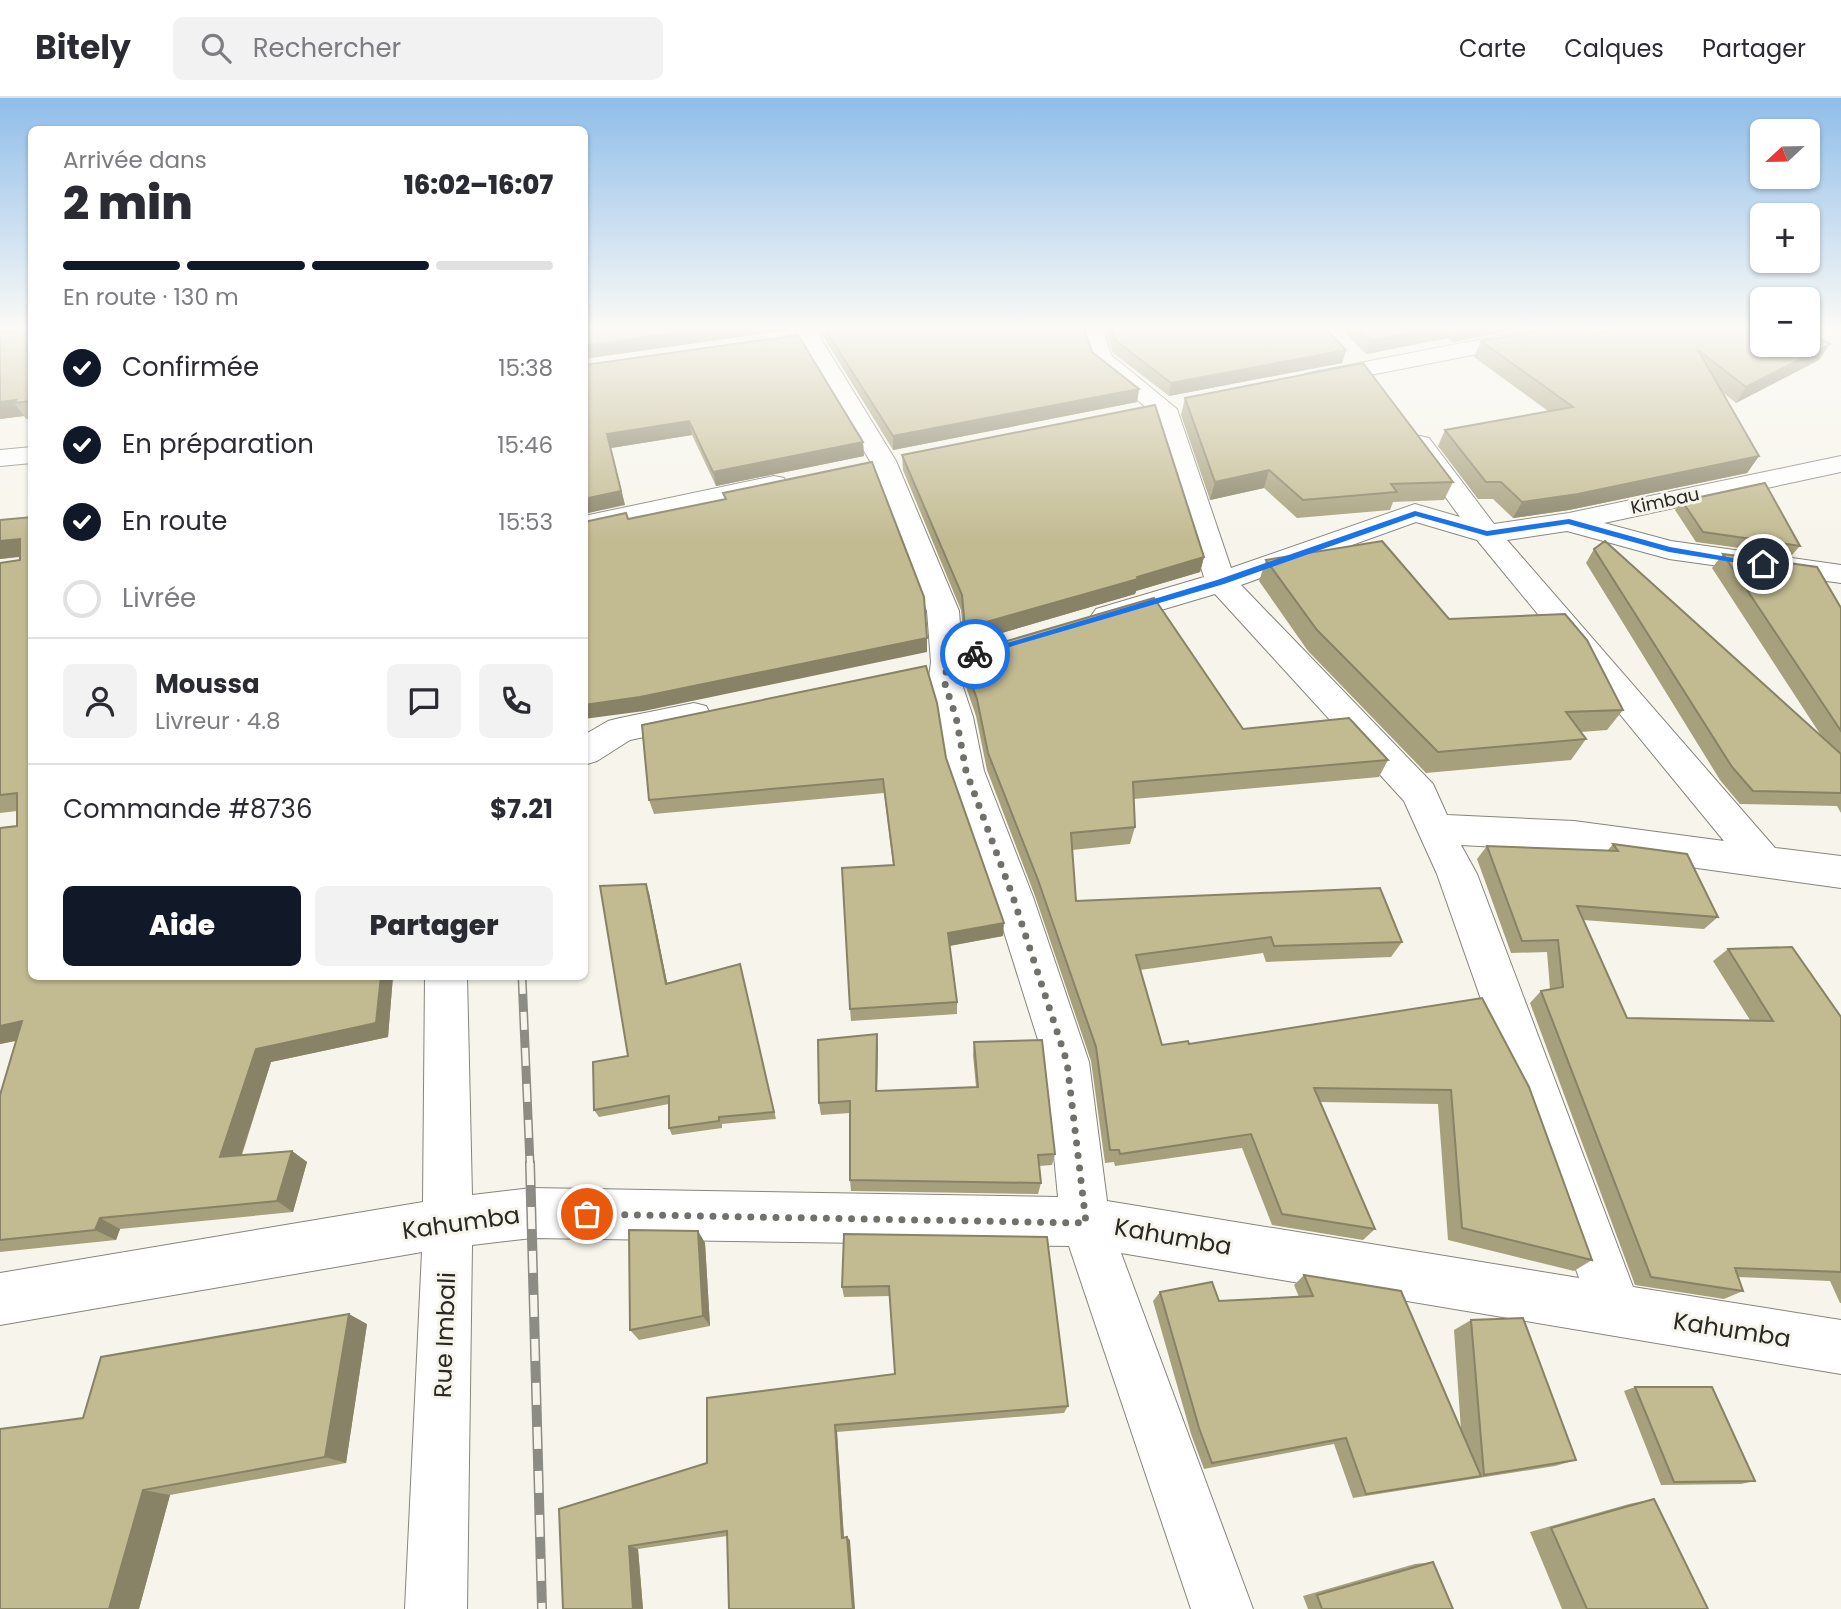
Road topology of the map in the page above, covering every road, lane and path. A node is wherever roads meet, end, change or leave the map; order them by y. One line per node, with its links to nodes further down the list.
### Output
1 (847, 400): 23 (street)
2 (1165, 400): 3 (street)
3 (1177, 407): 4 (street); 14 (street)
4 (1133, 415)
5 (1405, 424): 12 (street)
6 (28, 455): 7 (street)
7 (0, 458)
8 (1841, 464): 10 (street, Kimbau)
9 (802, 478): 11 (street)
10 (1569, 522): 12 (street, Kimbau); 13 (street)
11 (588, 524)
12 (1487, 534): 14 (street); 19 (street)
13 (1841, 574)
14 (1221, 582): 15 (street); 18 (street)
15 (1077, 624)
16 (729, 708): 17 (street)
17 (588, 750)
18 (1434, 829): 19 (street); 25 (street)
19 (1763, 862): 20 (street)
20 (1841, 873)
21 (446, 980): 22 (street, Rue Imbali)
22 (448, 1223): 23 (street, Kahumba); 24 (street, Kahumba); 27 (street, Rue Imbali)
23 (1086, 1223): 25 (street, Kahumba); 28 (street)
24 (0, 1299)
25 (1617, 1312): 26 (street, Kahumba)
26 (1841, 1347)
27 (436, 1609)
28 (1222, 1609)

